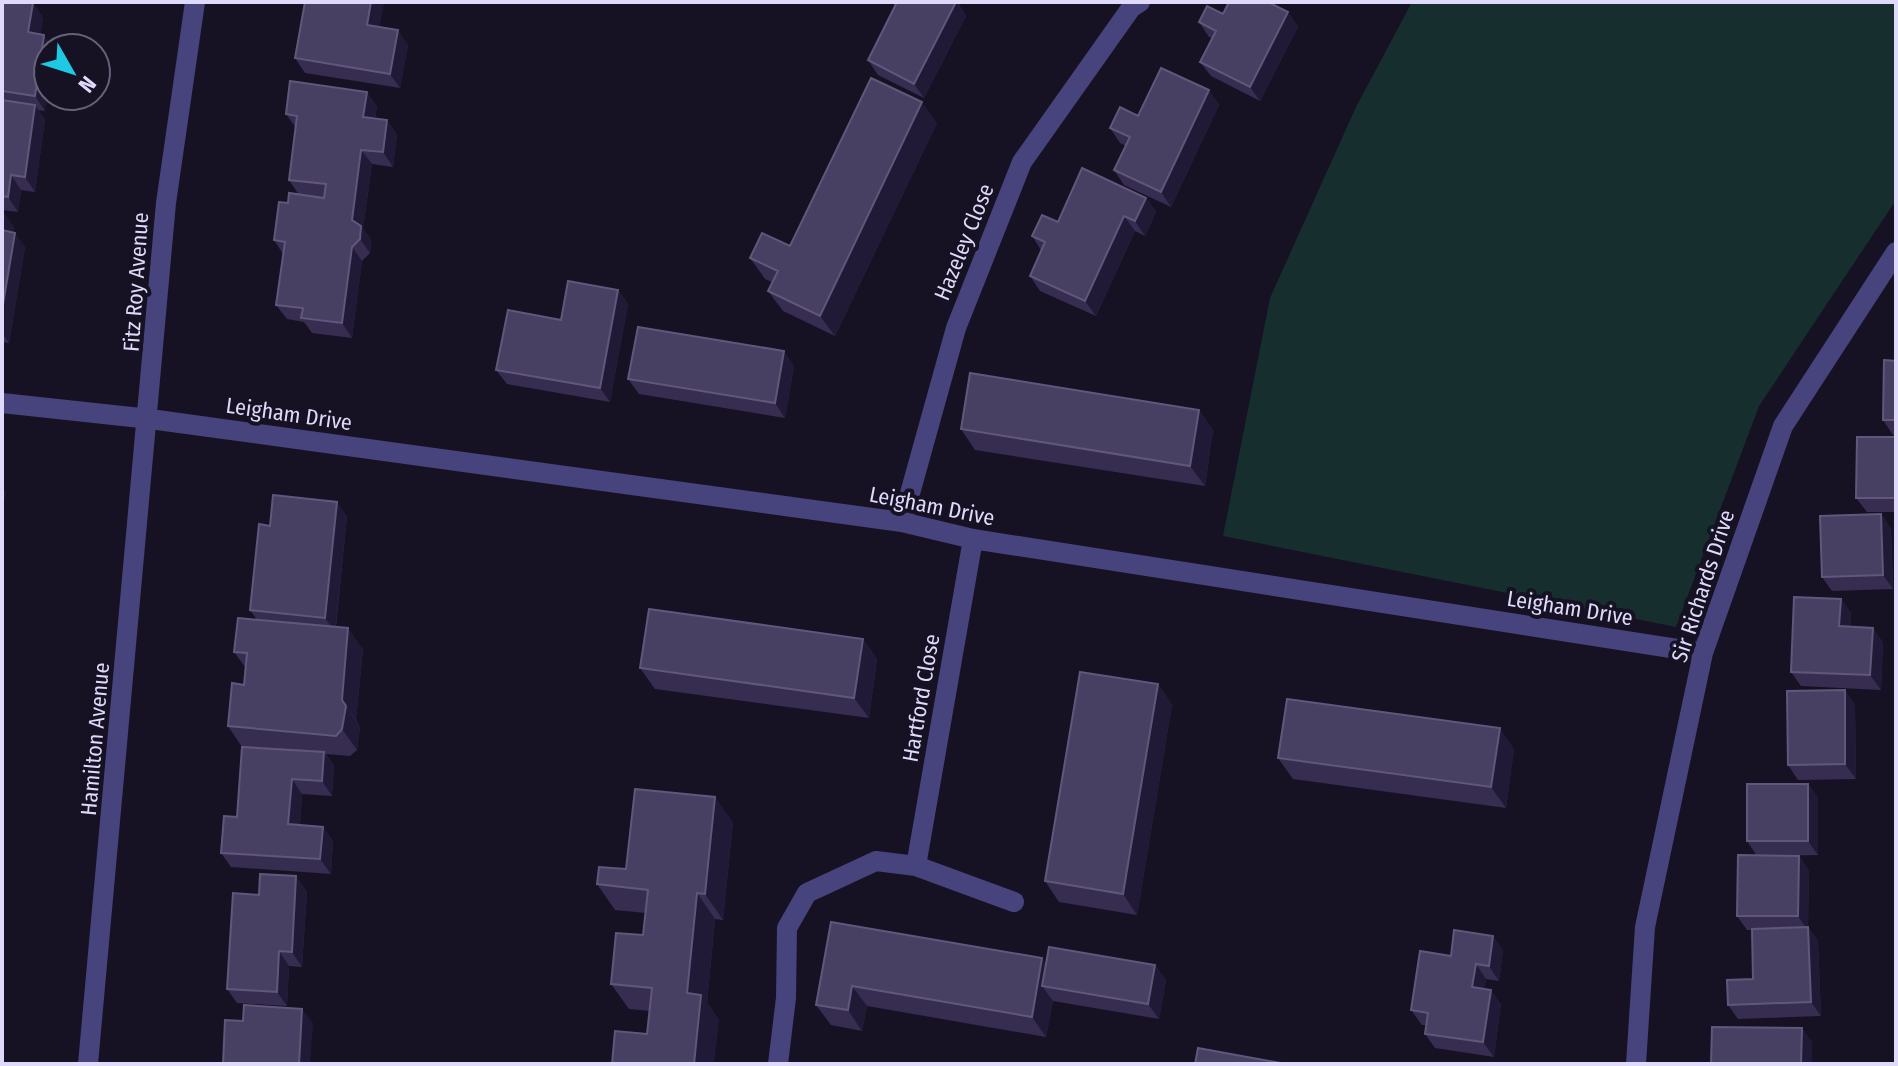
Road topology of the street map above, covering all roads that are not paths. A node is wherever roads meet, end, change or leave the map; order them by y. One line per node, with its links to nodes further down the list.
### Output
1 (195, 2): 5 (street, Fitz Roy Avenue)
2 (1132, 4): 6 (street, Hazeley Close)
3 (1896, 252): 8 (street, Sir Richards Drive)
4 (2, 403): 5 (street)
5 (150, 419): 6 (street, Leigham Drive); 11 (street, Hamilton Avenue)
6 (902, 522): 7 (street, Leigham Drive)
7 (973, 539): 8 (street, Leigham Drive); 9 (street, Hartford Close)
8 (1703, 653): 13 (street, Sir Richards Drive)
9 (916, 866): 10 (street); 12 (street)
10 (1014, 902)
11 (88, 1064)
12 (778, 1064)
13 (1636, 1064)

